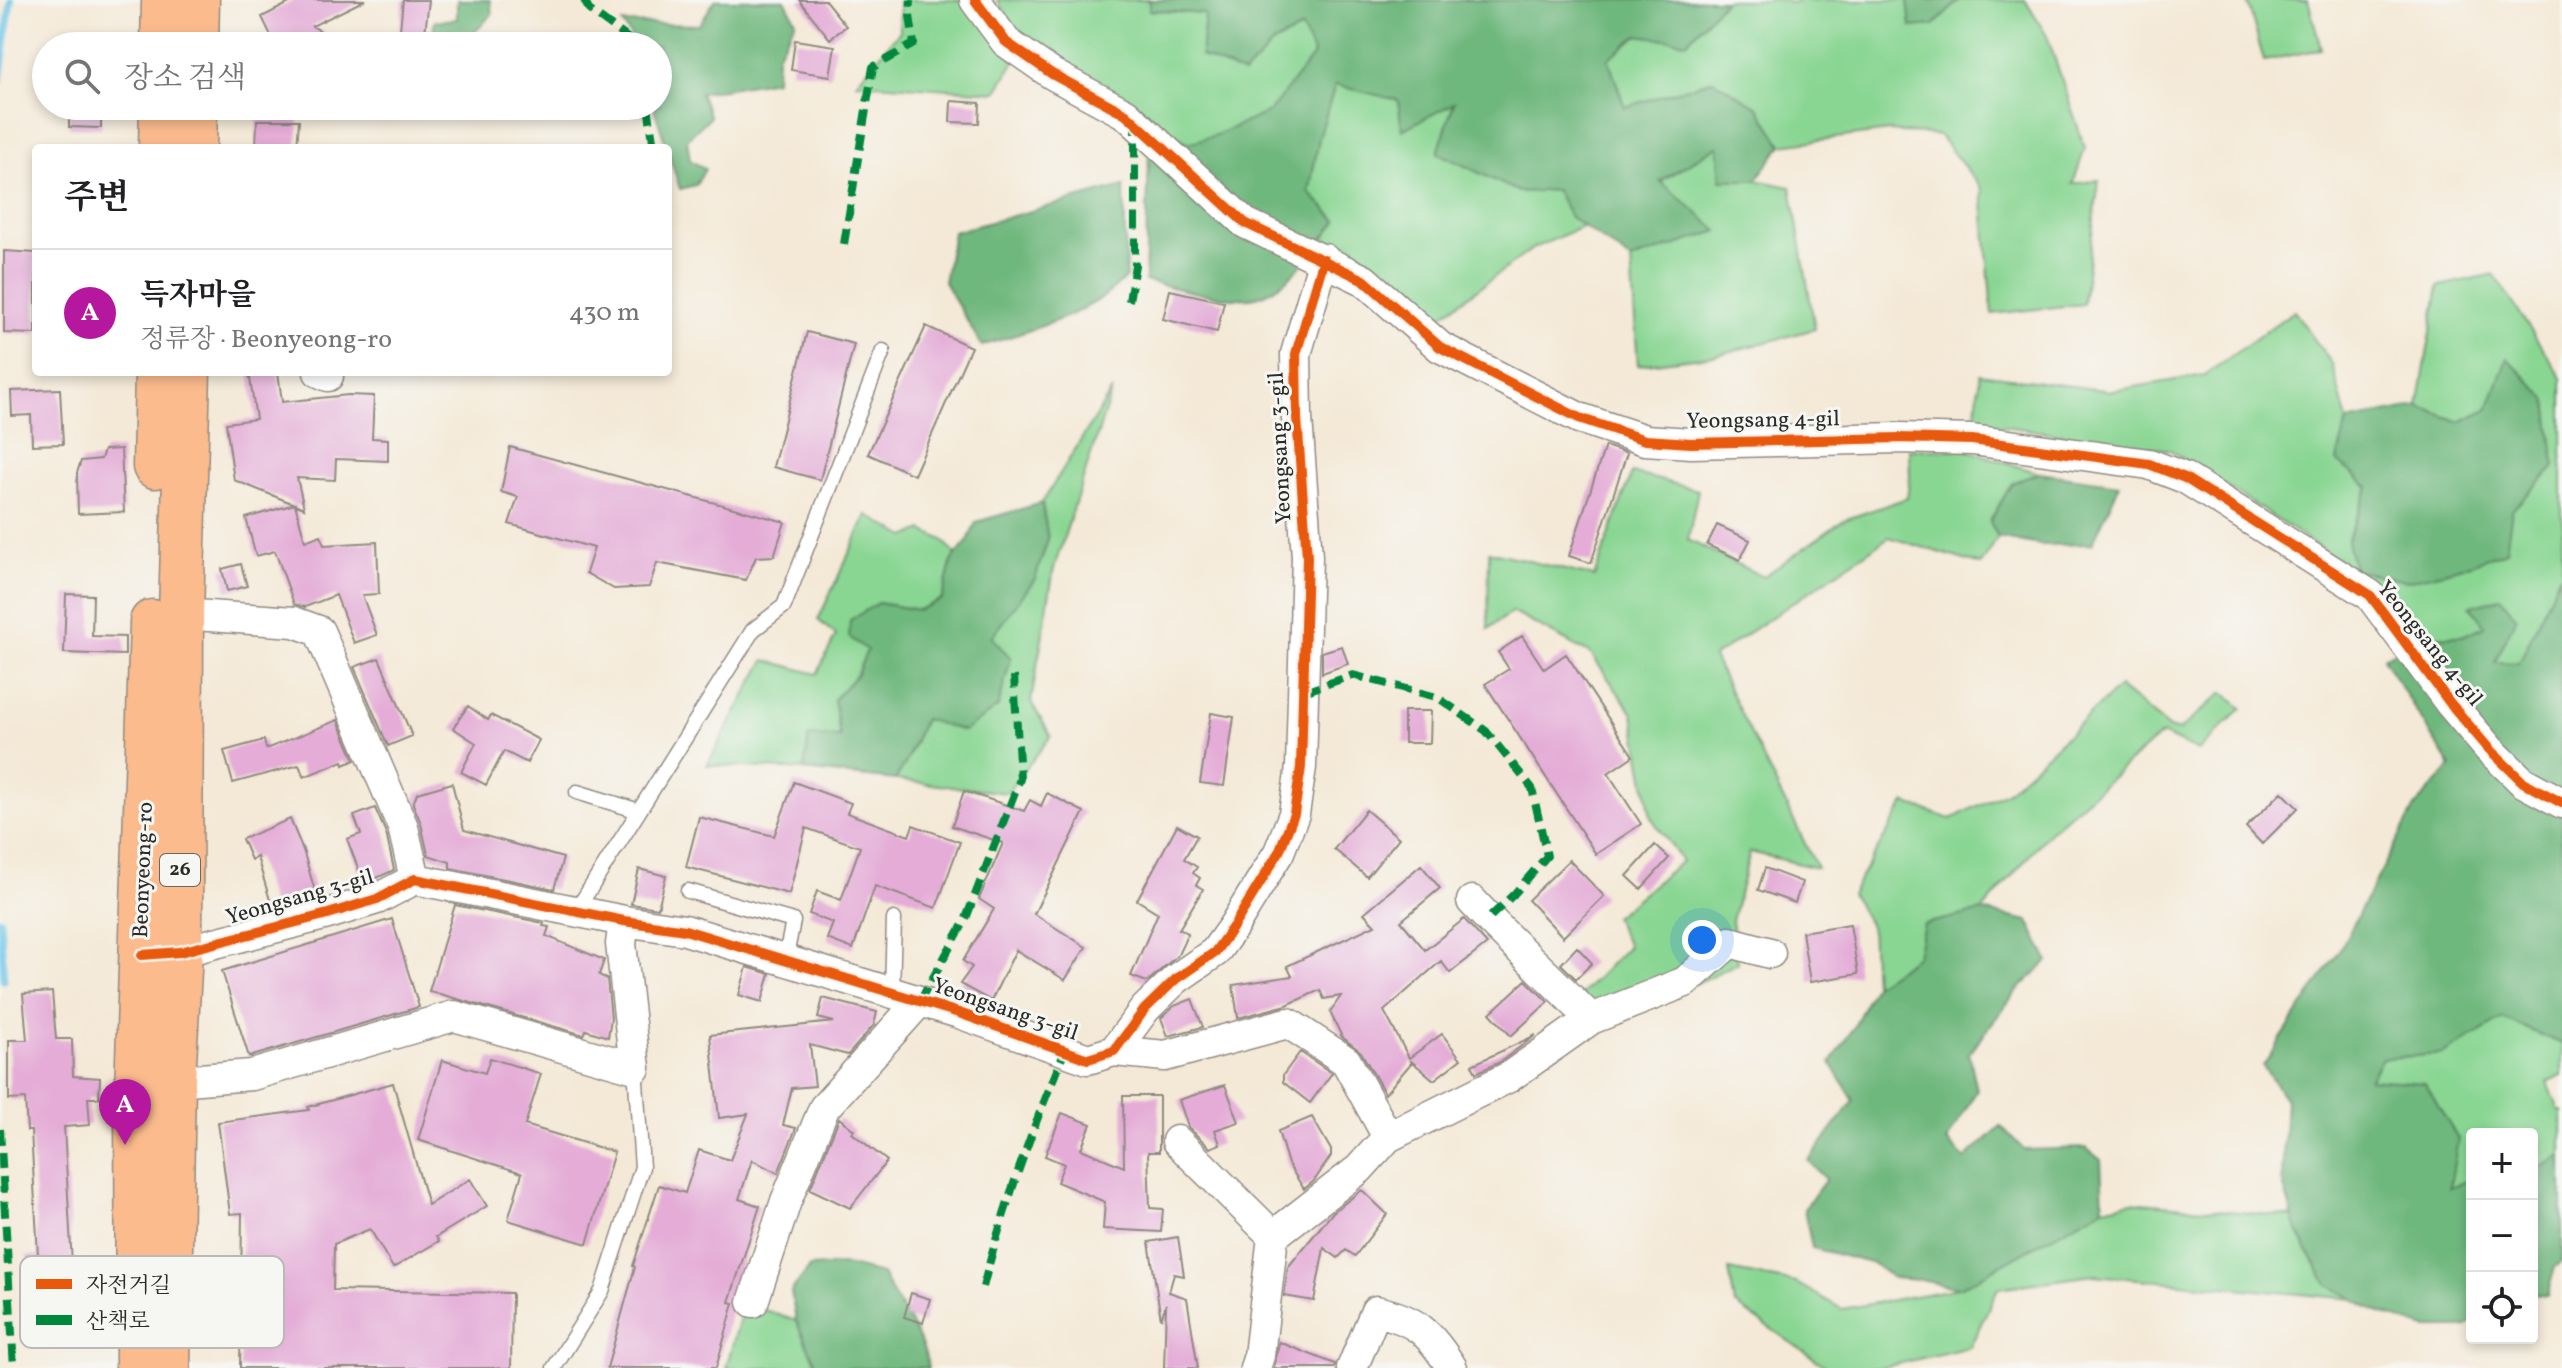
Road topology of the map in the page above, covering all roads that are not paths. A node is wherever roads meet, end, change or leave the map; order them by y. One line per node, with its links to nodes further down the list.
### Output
1 (164, 0): 4 (main road)
2 (197, 0): 5 (main road)
3 (975, 0): 10 (street, Yeongsang 4-gil)
4 (163, 32)
5 (196, 32)
6 (162, 120): 8 (main road)
7 (195, 120): 9 (main road)
8 (161, 144)
9 (194, 144)
10 (1324, 259): 16 (street, Yeongsang 4-gil); 29 (street, Yeongsang 3-gil)
11 (883, 351): 17 (lane)
12 (157, 376): 25 (main road, Beonyeong-ro / 26)
13 (188, 376): 14 (main road, Beonyeong-ro / 26)
14 (181, 614): 18 (street); 25 (main road, Beonyeong-ro / 26)
15 (577, 792): 17 (lane)
16 (2562, 803)
17 (639, 811): 21 (lane)
18 (415, 879): 21 (street, Yeongsang 3-gil); 25 (street, Yeongsang 3-gil)
19 (688, 891): 26 (lane)
20 (1472, 901): 28 (street)
21 (576, 911): 23 (street, Yeongsang 3-gil)
22 (894, 919): 27 (lane)
23 (624, 921): 26 (street, Yeongsang 3-gil); 30 (street)
24 (1770, 953): 28 (street)
25 (161, 954): 31 (main road, Beonyeong-ro / 26); 35 (main road, Beonyeong-ro / 26)
26 (785, 961): 27 (street, Yeongsang 3-gil)
27 (906, 998): 29 (street, Yeongsang 3-gil); 37 (street, Yeongsang 3-gil)
28 (1591, 1019): 32 (street)
29 (1114, 1051): 32 (street, Yeongsang 3-gil)
30 (635, 1068): 31 (street); 42 (lane)
31 (173, 1081): 36 (main road, Beonyeong-ro / 26)
32 (1388, 1137): 34 (street)
33 (1177, 1141): 34 (street)
34 (1273, 1236): 43 (street)
35 (138, 1256)
36 (170, 1256)
37 (753, 1302)
38 (138, 1348): 40 (main road, Beonyeong-ro / 26)
39 (168, 1348): 41 (main road, Beonyeong-ro / 26)
40 (138, 1368)
41 (168, 1368)
42 (554, 1368)
43 (1255, 1368)
44 (1352, 1368): 45 (street)
45 (1452, 1368)

